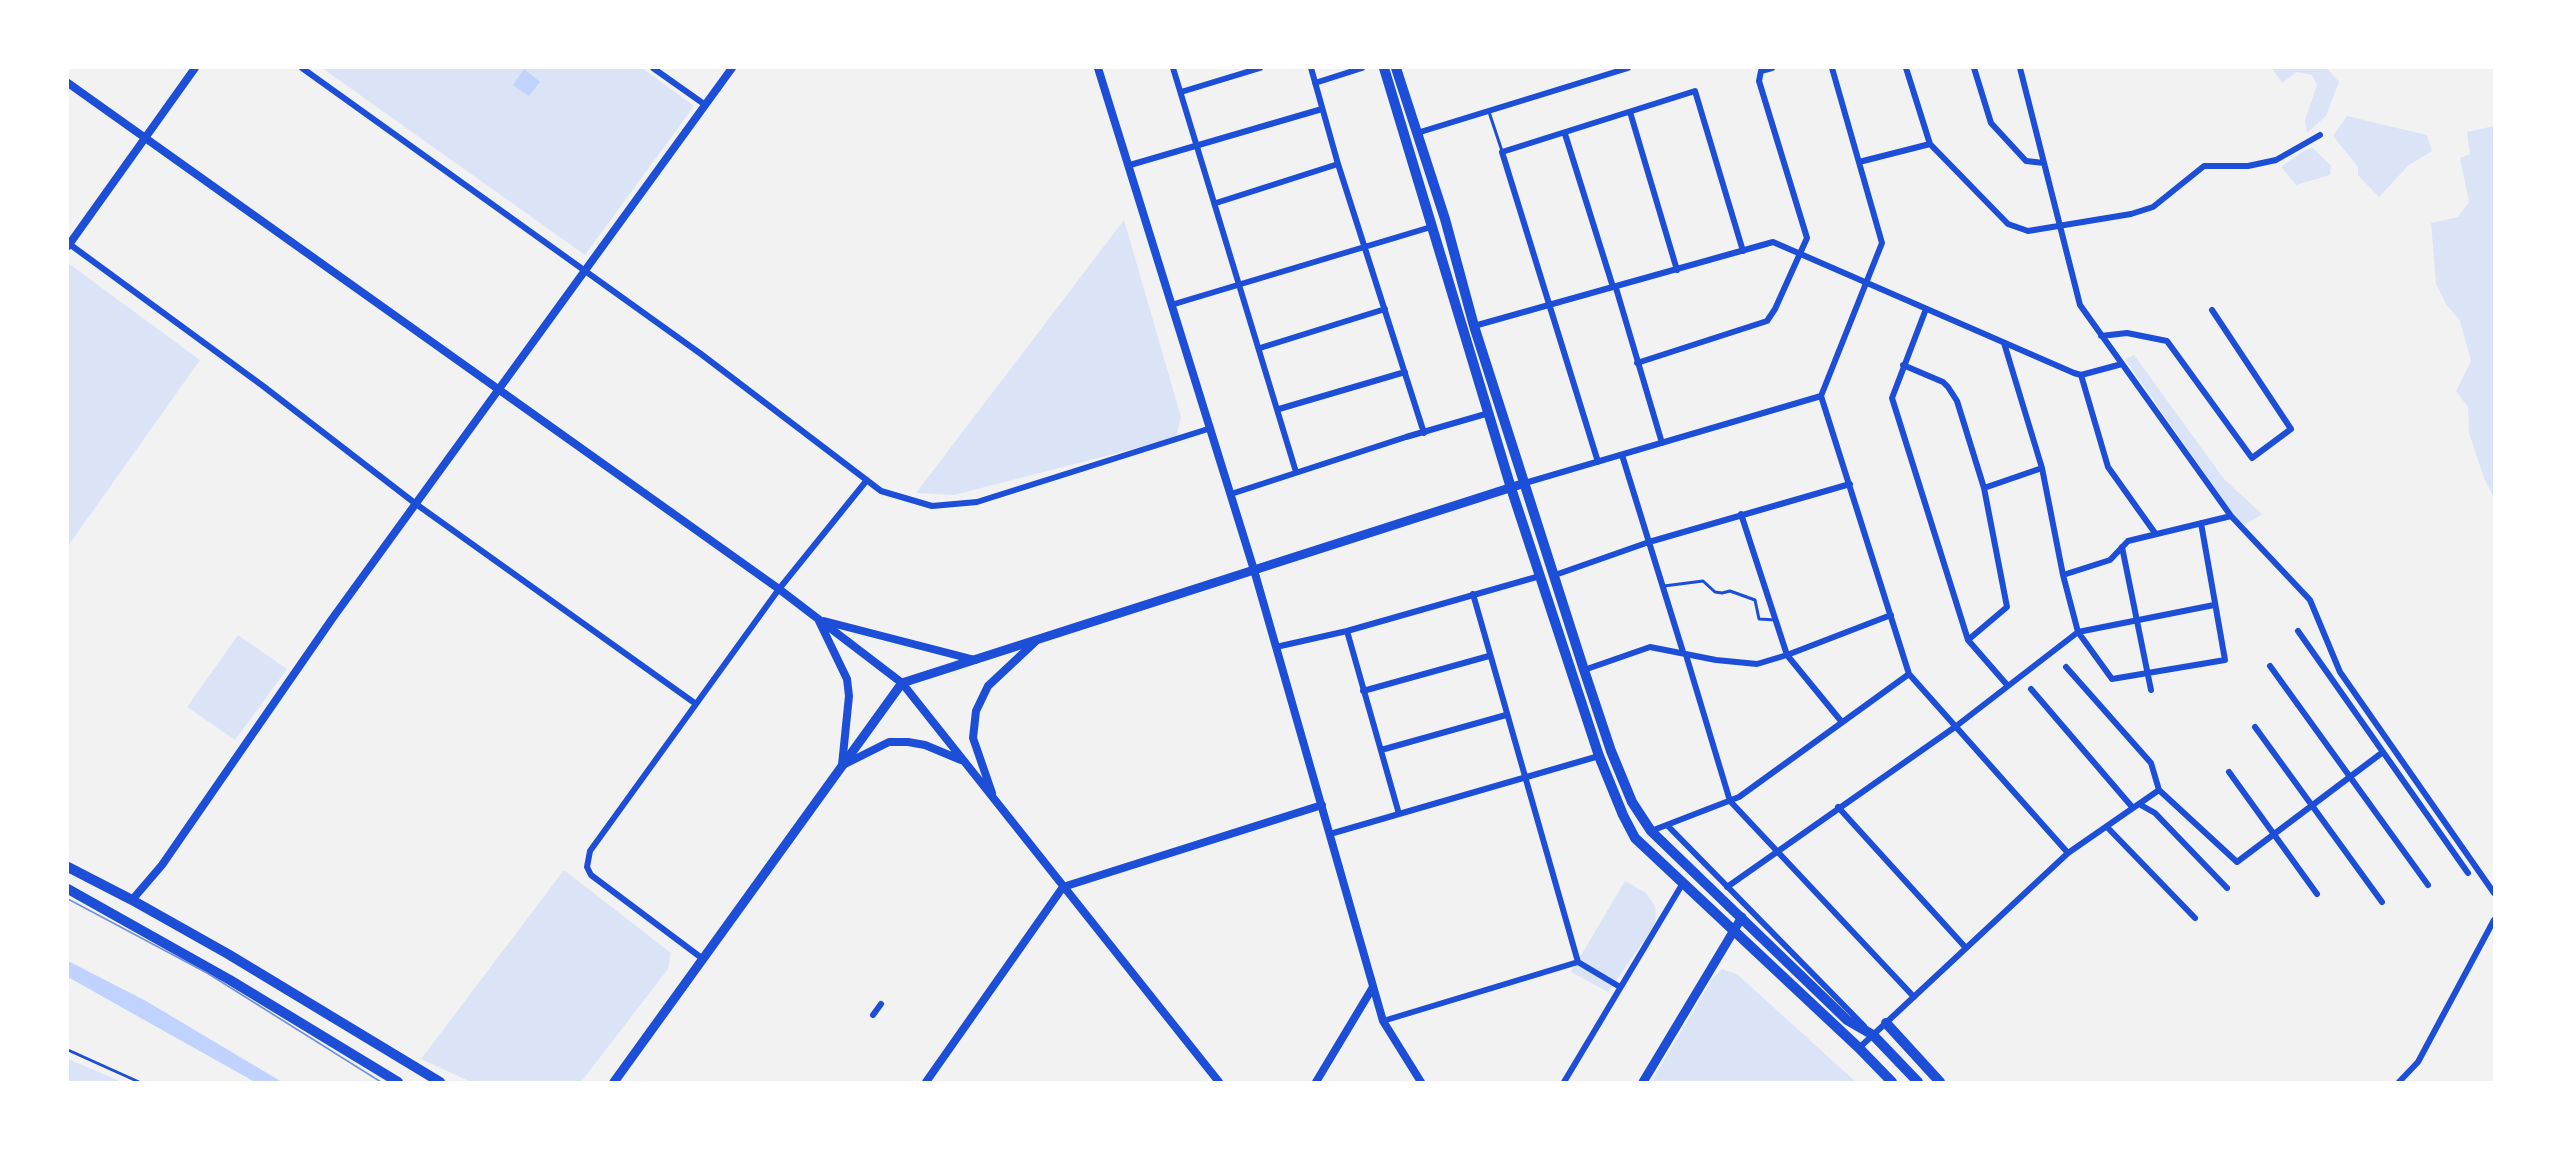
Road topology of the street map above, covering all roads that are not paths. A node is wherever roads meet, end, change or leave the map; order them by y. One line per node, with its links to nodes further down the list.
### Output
1 (195, 68): 28 (street)
2 (302, 68): 44 (street)
3 (653, 68): 21 (street)
4 (732, 68): 21 (street)
5 (1098, 68): 35 (street)
6 (1173, 68): 20 (street)
7 (1260, 68): 20 (street)
8 (1311, 68): 19 (street)
9 (1362, 68): 19 (street)
10 (1384, 68): 38 (main road)
11 (1396, 68): 25 (main road)
12 (1628, 68): 23 (street)
13 (1772, 68): 42 (street)
14 (1832, 68): 32 (street)
15 (1906, 68): 29 (street)
16 (1974, 68): 33 (street)
17 (2019, 68): 33 (street)
18 (68, 83): 28 (street)
19 (1315, 83): 22 (street)
20 (1181, 92): 30 (street)
21 (704, 104): 44 (street)
22 (1322, 110): 30 (street); 34 (street)
23 (1488, 110): 25 (street); 31 (lane)
24 (1630, 112): 26 (street); 41 (street); 43 (street)
25 (1417, 133): 53 (main road)
26 (1565, 134): 31 (street); 47 (street)
27 (2320, 135): 37 (street)
28 (144, 137): 39 (street); 62 (street)
29 (1930, 144): 32 (street); 37 (street)
30 (1197, 148): 35 (street); 36 (street)
31 (1502, 152): 48 (street)
32 (1859, 162): 45 (street)
33 (2044, 163): 37 (street)
34 (1338, 164): 36 (street); 40 (street)
35 (1130, 165): 49 (street)
36 (1216, 203): 46 (street)
37 (2060, 225): 54 (street)
38 (1431, 227): 40 (street); 65 (main road)
39 (68, 244): 79 (street)
40 (1366, 247): 46 (street); 50 (street)
41 (1743, 251): 42 (street); 43 (street)
42 (1799, 254): 45 (street); 57 (street)
43 (1677, 270): 47 (street)
44 (585, 271): 62 (street); 73 (street)
45 (1866, 283): 51 (street); 63 (street)
46 (1241, 286): 49 (street); 56 (street)
47 (1614, 287): 48 (street); 57 (street)
48 (1549, 304): 53 (street); 70 (street)
49 (1171, 305): 66 (street)
50 (1385, 309): 56 (street); 60 (street)
51 (1926, 309): 55 (street); 58 (street)
52 (2211, 310): 54 (street)
53 (1474, 326): 74 (main road)
54 (2101, 336): 59 (street)
55 (2004, 343): 61 (street); 71 (street)
56 (1260, 348): 64 (street)
57 (1637, 363): 68 (street)
58 (1903, 364): 77 (street); 101 (street)
59 (2122, 364): 61 (street); 81 (street)
60 (1405, 372): 64 (street); 67 (street)
61 (2082, 375): 83 (street)
62 (499, 390): 79 (street); 91 (street)
63 (1821, 396): 68 (street); 75 (street)
64 (1279, 409): 72 (street)
65 (1489, 413): 67 (street); 76 (main road)
66 (1208, 429): 73 (street); 78 (street)
67 (1424, 433): 72 (street)
68 (1662, 443): 69 (street)
69 (1622, 454): 70 (street); 84 (street)
70 (1598, 462): 74 (street)
71 (2042, 468): 77 (street); 88 (street)
72 (1296, 472): 78 (street)
73 (867, 480): 91 (street)
74 (1525, 483): 76 (main road); 87 (main road)
75 (1850, 484): 80 (street); 94 (street)
76 (1511, 488): 86 (main road); 89 (main road)
77 (1984, 488): 101 (street)
78 (1231, 494): 86 (street)
79 (416, 504): 118 (street); 156 (street)
80 (1741, 514): 84 (street); 96 (street)
81 (2231, 516): 82 (street); 154 (street)
82 (2201, 523): 83 (street); 93 (street)
83 (2155, 533): 85 (street)
84 (1648, 542): 87 (street); 90 (street)
85 (2122, 547): 88 (street); 97 (street)
86 (1254, 570): 102 (main road); 103 (street)
87 (1555, 575): 110 (main road)
88 (2062, 575): 100 (street)
89 (1540, 576): 92 (street); 125 (main road)
90 (1662, 586): 96 (lane); 104 (street)
91 (779, 589): 95 (street); 118 (street)
92 (1473, 594): 98 (street); 106 (street)
93 (2214, 605): 97 (street); 112 (street)
94 (1891, 615): 105 (street); 111 (street)
95 (819, 620): 107 (street); 113 (street); 127 (street)
96 (1776, 620): 105 (street)
97 (2138, 620): 100 (street); 112 (street)
98 (1347, 631): 103 (street); 117 (street)
99 (2298, 631): 124 (street)
100 (2078, 632): 112 (street); 114 (street)
101 (1968, 640): 114 (street)
102 (1035, 642): 107 (main road); 132 (street)
103 (1276, 647): 134 (street)
104 (1684, 653): 105 (street); 110 (street); 133 (street)
105 (1787, 655): 120 (street)
106 (1489, 656): 117 (street); 119 (street)
107 (977, 660): 113 (main road)
108 (2270, 666): 129 (street)
109 (2066, 667): 131 (street)
110 (1584, 670): 141 (main road)
111 (1909, 674): 120 (street); 121 (street)
112 (2147, 674): 116 (street)
113 (902, 683): 126 (street); 127 (main road)
114 (2008, 686): 121 (street)
115 (2031, 689): 136 (street)
116 (2151, 690)
117 (1363, 691): 123 (street)
118 (696, 704): 163 (street)
119 (1506, 715): 123 (street); 130 (street)
120 (1841, 722): 133 (street)
121 (1954, 727): 137 (street); 145 (street)
122 (2255, 727): 135 (street)
123 (1381, 750): 138 (street)
124 (2383, 752): 129 (street); 147 (street)
125 (1599, 756): 130 (street); 148 (main road)
126 (963, 760): 127 (street); 132 (street)
127 (842, 766): 163 (main road)
128 (2229, 772): 142 (street)
129 (2350, 777): 135 (street); 149 (street)
130 (1524, 778): 138 (street); 164 (street)
131 (2159, 790): 136 (street); 142 (street)
132 (994, 800): 150 (street)
133 (1730, 801): 139 (street); 144 (street)
134 (1322, 805): 143 (street); 150 (street)
135 (2313, 805): 142 (street); 157 (street)
136 (2136, 806): 140 (street); 152 (street)
137 (1838, 807): 144 (street); 162 (street)
138 (1399, 814): 143 (street)
139 (1667, 825): 141 (street); 151 (street)
140 (2107, 827): 145 (street); 159 (street)
141 (1651, 831): 158 (main road)
142 (2275, 833): 155 (street)
143 (1330, 834): 165 (street)
144 (1778, 850): 151 (street); 167 (street)
145 (2068, 853): 162 (street)
146 (68, 867): 156 (main road)
147 (2468, 873)
148 (1684, 882): 161 (main road); 166 (street)
149 (2428, 885)
150 (1063, 887): 179 (street); 180 (street)
151 (1727, 887): 172 (street)
152 (2227, 888)
153 (68, 889): 176 (main road)
154 (2494, 893)
155 (2317, 894)
156 (132, 900): 177 (main road)
157 (2382, 902)
158 (1742, 917): 161 (main road); 172 (main road)
159 (2195, 918)
160 (2494, 920): 188 (street)
161 (1733, 931): 173 (main road); 184 (main road)
162 (1966, 948): 167 (street)
163 (703, 959): 178 (main road)
164 (1578, 962): 166 (street); 170 (street)
165 (1372, 987): 170 (street); 181 (street)
166 (1620, 987): 183 (street)
167 (1914, 997): 171 (street)
168 (881, 1004): 169 (street)
169 (873, 1015)
170 (1383, 1022): 182 (street)
171 (1886, 1023): 172 (street); 187 (main road)
172 (1873, 1035): 173 (street); 186 (main road)
173 (1859, 1048): 185 (main road)
174 (68, 1050): 175 (lane)
175 (139, 1083)
176 (398, 1083)
177 (440, 1083)
178 (614, 1083)
179 (927, 1083)
180 (1219, 1083)
181 (1316, 1083)
182 (1421, 1083)
183 (1564, 1083)
184 (1642, 1083)
185 (1892, 1083)
186 (1918, 1083)
187 (1940, 1083)
188 (2399, 1083)

